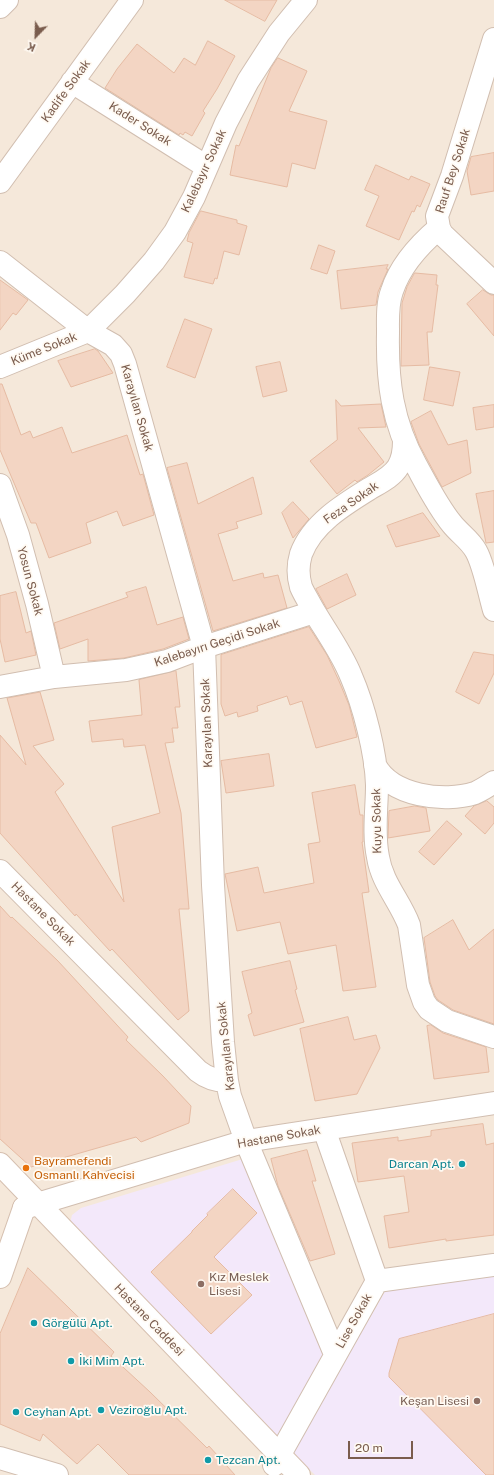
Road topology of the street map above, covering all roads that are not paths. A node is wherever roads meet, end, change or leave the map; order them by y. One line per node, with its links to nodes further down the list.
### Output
1 (7, 0): 4 (street)
2 (132, 0): 6 (street, Kadife Sokak)
3 (306, 0): 7 (street, Kalebayır Sokak)
4 (0, 7)
5 (494, 39): 9 (street, Rauf Bey Sokak)
6 (72, 82): 7 (street, Kader Sokak); 8 (street, Kadife Sokak)
7 (207, 167): 12 (street, Kalebayır Sokak)
8 (0, 182)
9 (439, 228): 11 (street, Rauf Bey Sokak); 14 (street)
10 (0, 262): 12 (street, Karayılan Sokak)
11 (494, 283)
12 (88, 331): 13 (street, Küme Sokak); 18 (street, Karayılan Sokak)
13 (0, 367)
14 (404, 441): 16 (street); 17 (street, Feza Sokak)
15 (0, 485): 19 (street, Yosun Sokak)
16 (494, 610)
17 (314, 612): 18 (street, Kalebayırı Geçidi Sokak); 21 (street, Kuyu Sokak)
18 (204, 647): 19 (street, Kalebayırı Geçidi Sokak); 27 (street, Karayılan Sokak)
19 (54, 678): 20 (street, Kalebayırı Geçidi Sokak)
20 (0, 687)
21 (375, 765): 23 (street); 24 (street, Kuyu Sokak)
22 (494, 782): 23 (street)
23 (399, 788): 24 (street)
24 (376, 800): 26 (street, Kuyu Sokak)
25 (0, 871): 27 (street, Hastane Sokak)
26 (494, 1037)
27 (227, 1081): 30 (street, Karayılan Sokak)
28 (494, 1103): 29 (street, Hastane Sokak)
29 (324, 1129): 30 (street, Hastane Sokak); 36 (street)
30 (246, 1140): 33 (street, Hastane Sokak); 37 (street, Karayılan Sokak)
31 (0, 1164): 33 (street, Hastane Caddesi)
32 (0, 1184): 33 (street, Hastane Caddesi)
33 (31, 1206): 35 (street); 39 (street, Hastane Caddesi)
34 (494, 1264): 36 (street, Lise Sokak)
35 (0, 1277)
36 (377, 1281): 37 (street, Lise Sokak)
37 (335, 1354): 39 (street, Lise Sokak)
38 (0, 1458): 40 (street)
39 (279, 1465): 41 (street, Hastane Caddesi)
40 (58, 1475)
41 (298, 1475)

